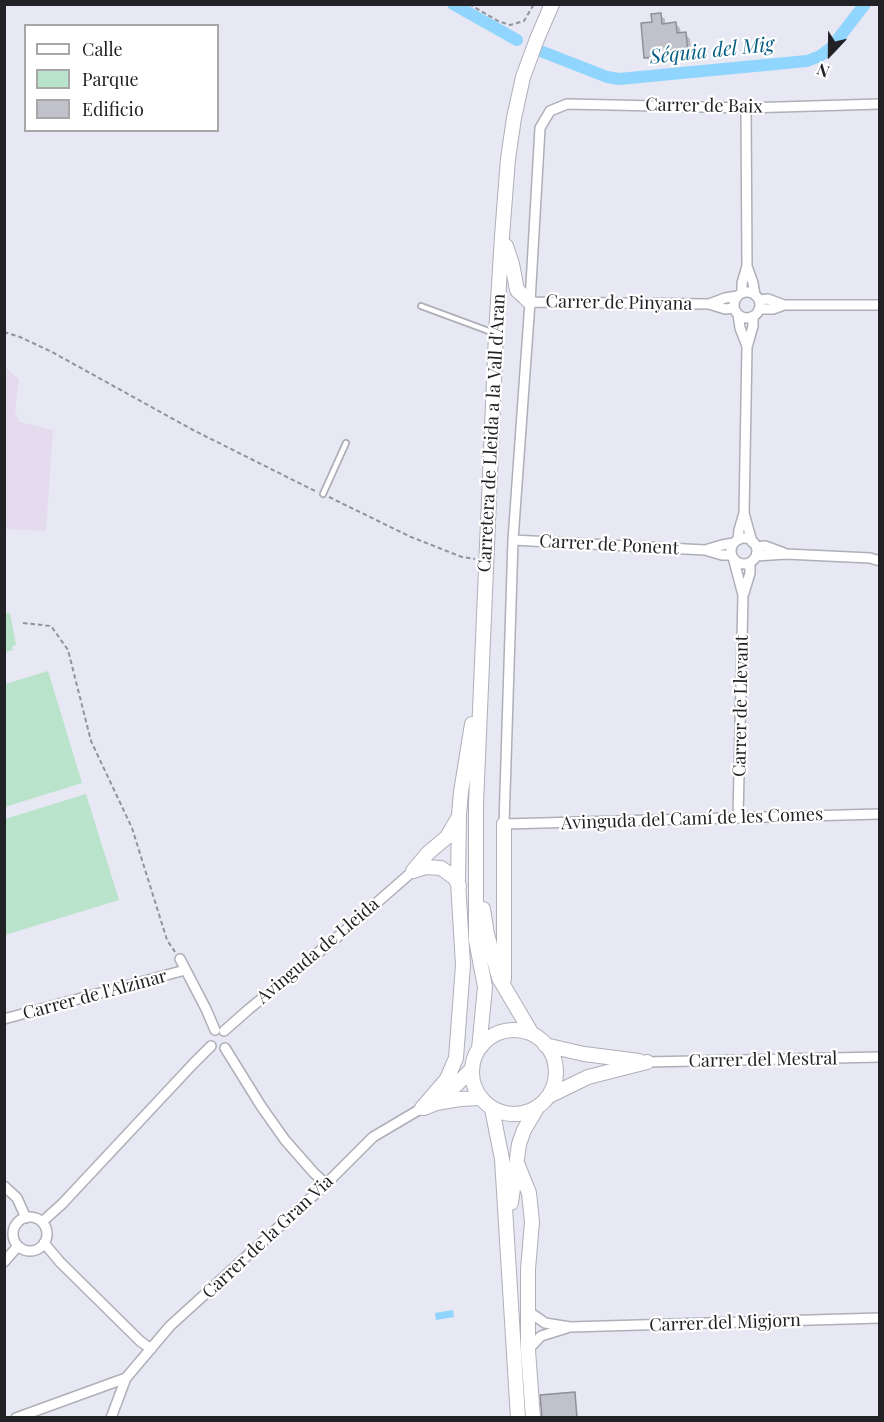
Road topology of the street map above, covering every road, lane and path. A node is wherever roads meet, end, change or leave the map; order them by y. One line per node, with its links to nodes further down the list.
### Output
1 (469, 4): 2 (path)
2 (534, 4)
3 (552, 4): 6 (main road, Carretera de Lleida a la Vall d'Aran)
4 (879, 104): 5 (street, Carrer de Baix)
5 (746, 108): 7 (street, Carrer de Llevant); 9 (street, Carrer de Baix)
6 (502, 236): 9 (main road); 16 (main road, Carretera de Lleida a la Vall d'Aran)
7 (747, 266): 8 (street, Carrer de Llevant); 11 (street, Carrer de Llevant)
8 (739, 294): 10 (street, Carrer de Pinyana); 11 (street); 14 (street)
9 (530, 302): 10 (street, Carrer de Pinyana); 21 (street)
10 (709, 304): 14 (street, Carrer de Pinyana)
11 (757, 305): 12 (street); 14 (street); 17 (street, Carrer de Llevant)
12 (879, 305)
13 (421, 306): 16 (lane)
14 (736, 311): 17 (street, Carrer de Llevant)
15 (4, 332): 19 (path)
16 (496, 334): 27 (main road, Carretera de Lleida a la Vall d'Aran)
17 (747, 347): 20 (street, Carrer de Llevant)
18 (346, 442): 19 (lane)
19 (323, 494): 27 (path)
20 (744, 513): 22 (street, Carrer de Llevant); 24 (street, Carrer de Llevant)
21 (513, 540): 23 (street, Carrer de Ponent); 34 (street)
22 (736, 541): 23 (street, Carrer de Ponent); 24 (street); 25 (street)
23 (705, 550): 25 (street, Carrer de Ponent)
24 (753, 552): 25 (street); 26 (street); 28 (street, Carrer de Llevant)
25 (733, 558): 28 (street, Carrer de Llevant)
26 (876, 559)
27 (486, 561): 30 (main road, Carretera de Lleida a la Vall d'Aran)
28 (743, 595): 33 (street, Carrer de Llevant)
29 (23, 623): 39 (path)
30 (482, 665): 32 (main road); 35 (main road, Carretera de Lleida a la Vall d'Aran)
31 (879, 814): 33 (street, Avinguda del Camí de les Comes)
32 (459, 815): 36 (main road); 37 (main road)
33 (738, 818): 34 (street, Avinguda del Camí de les Comes)
34 (504, 824): 41 (main road)
35 (475, 868): 38 (main road); 41 (main road)
36 (413, 871): 37 (main road); 43 (street, Avinguda de Lleida)
37 (458, 882): 38 (main road); 55 (main road)
38 (476, 940): 48 (main road)
39 (180, 959): 40 (street)
40 (186, 970): 42 (street, Carrer de l'Alzinar); 43 (street)
41 (504, 987): 44 (main road)
42 (4, 1019)
43 (220, 1031): 46 (street); 47 (street)
44 (531, 1034): 45 (main road); 48 (main road)
45 (545, 1045): 50 (main road); 52 (main road)
46 (211, 1046): 47 (street); 62 (street)
47 (225, 1048): 59 (street)
48 (479, 1049): 51 (main road)
49 (879, 1057): 50 (street, Carrer del Mestral)
50 (646, 1062): 52 (main road)
51 (472, 1068): 53 (main road); 54 (main road)
52 (549, 1096): 57 (main road)
53 (480, 1098): 54 (main road); 56 (main road)
54 (436, 1103): 55 (main road)
55 (422, 1108): 59 (street, Carrer de la Gran Via)
56 (492, 1108): 57 (main road); 63 (main road)
57 (537, 1108): 58 (main road)
58 (517, 1163): 63 (main road); 68 (main road)
59 (326, 1184): 71 (street, Carrer de la Gran Via)
60 (4, 1186): 61 (street)
61 (26, 1218): 62 (street); 64 (street)
62 (42, 1222): 65 (street)
63 (507, 1228): 76 (main road)
64 (9, 1230): 66 (street)
65 (44, 1244): 66 (street); 71 (street)
66 (18, 1246): 67 (street)
67 (4, 1262)
68 (528, 1311): 70 (street, Carrer del Migjorn); 72 (main road)
69 (879, 1318): 70 (street, Carrer del Migjorn)
70 (570, 1327): 72 (street, Carrer del Migjorn)
71 (151, 1349): 73 (street, Carrer de la Gran Via)
72 (528, 1350): 77 (main road)
73 (126, 1378): 74 (street); 75 (street)
74 (111, 1417)
75 (16, 1418)
76 (518, 1418)
77 (533, 1418)

